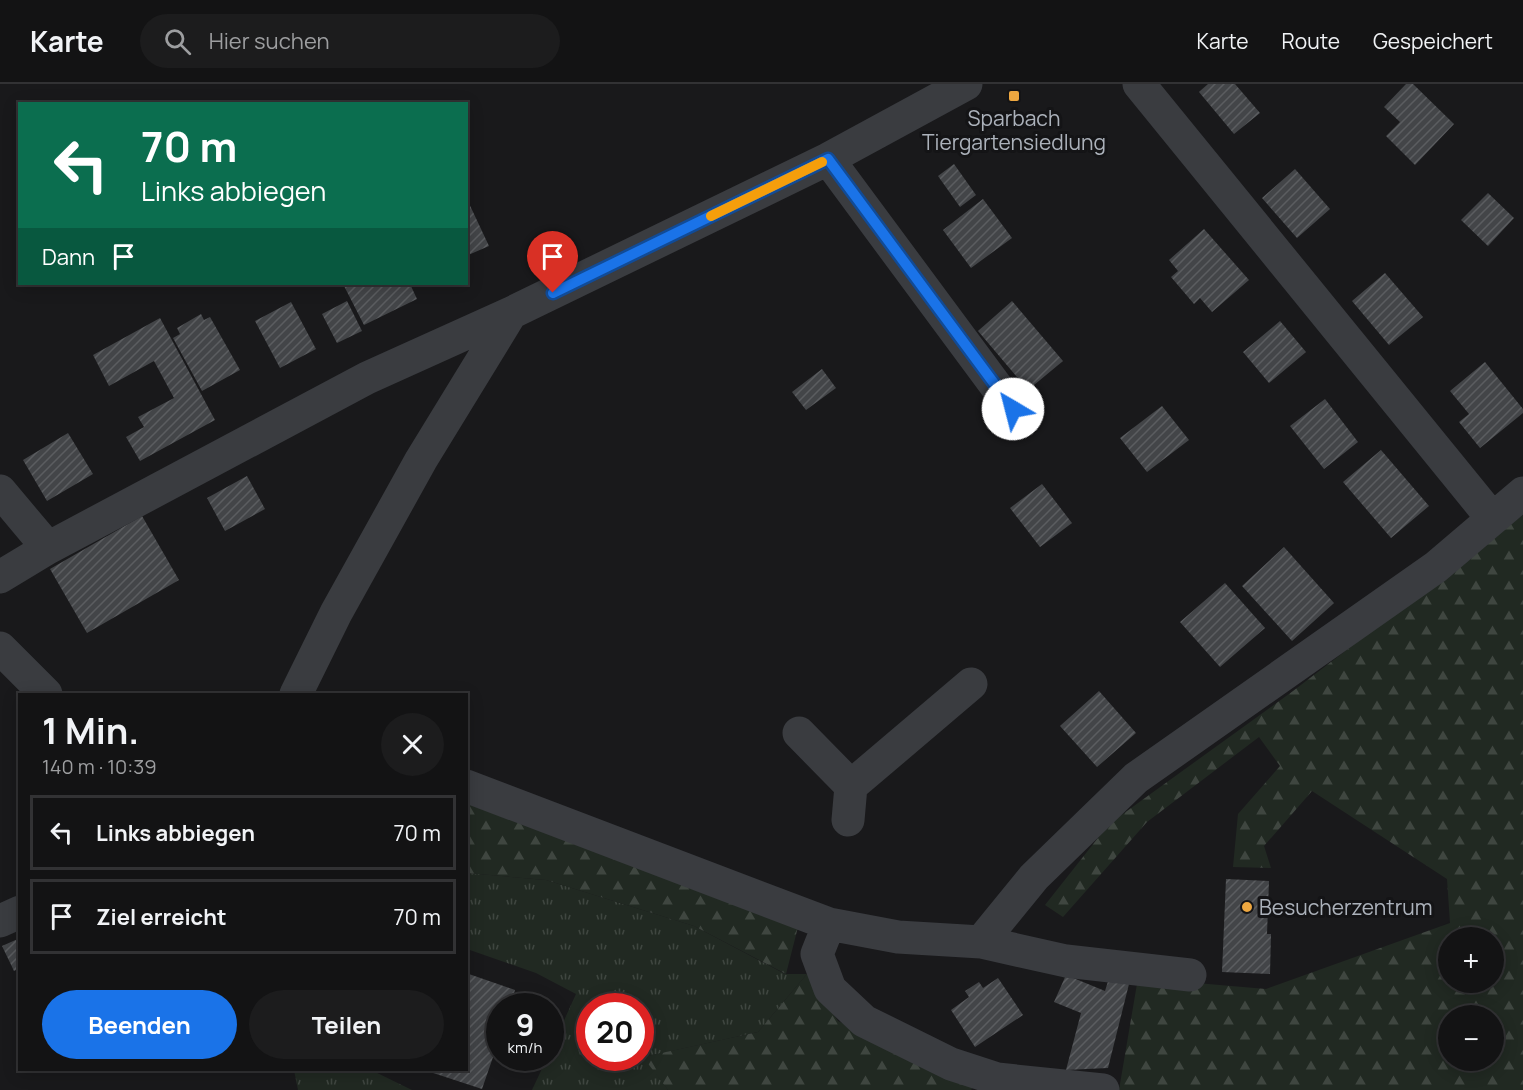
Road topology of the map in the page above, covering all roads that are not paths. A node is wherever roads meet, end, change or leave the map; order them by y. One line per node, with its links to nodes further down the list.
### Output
1 (966, 84): 3 (street)
2 (1139, 84): 8 (street)
3 (828, 159): 4 (street); 5 (street)
4 (511, 313): 9 (street); 14 (street)
5 (1013, 409)
6 (0, 491): 9 (street)
7 (1523, 493): 8 (street)
8 (1492, 518): 22 (street)
9 (48, 548): 10 (street)
10 (0, 577)
11 (0, 648): 13 (street)
12 (971, 684): 16 (street)
13 (45, 693)
14 (300, 693)
15 (799, 733): 16 (street)
16 (851, 786): 18 (street)
17 (468, 787): 21 (street)
18 (848, 820)
19 (18, 913): 20 (street)
20 (0, 921)
21 (829, 924): 22 (street); 24 (street)
22 (981, 942): 23 (street)
23 (1190, 975)
24 (1103, 1090)

